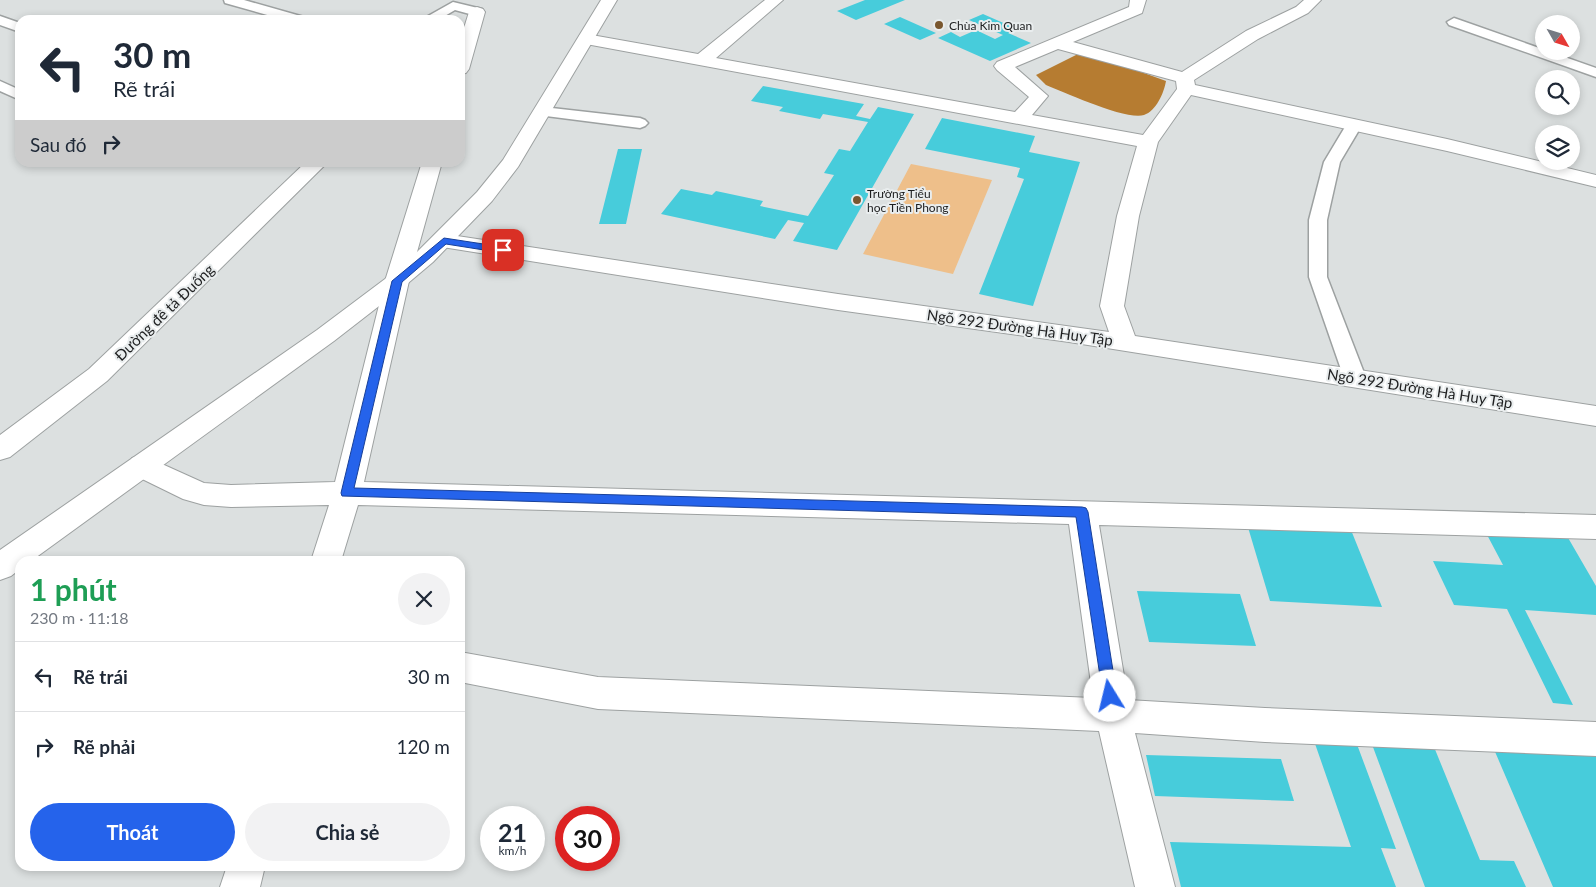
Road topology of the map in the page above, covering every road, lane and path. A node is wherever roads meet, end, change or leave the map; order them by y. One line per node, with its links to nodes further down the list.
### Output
1 (230, 0): 10 (lane)
2 (489, 0): 9 (street)
3 (609, 0): 16 (street)
4 (775, 0): 19 (street)
5 (1138, 0): 17 (street)
6 (1313, 0): 21 (street)
7 (437, 2): 8 (lane)
8 (454, 6): 9 (lane); 11 (lane)
9 (477, 12): 14 (street); 18 (street)
10 (282, 15)
11 (437, 15)
12 (0, 20): 15 (lane)
13 (1454, 22): 20 (lane)
14 (465, 23)
15 (15, 26)
16 (586, 39): 19 (street); 24 (street)
17 (1056, 44): 21 (street); 25 (street)
18 (465, 52)
19 (702, 60): 25 (street)
20 (1596, 73)
21 (1186, 84): 27 (street); 28 (street)
22 (0, 85): 23 (lane)
23 (15, 93)
24 (543, 112): 26 (lane); 32 (street)
25 (1020, 118): 28 (street)
26 (640, 123)
27 (1354, 125): 31 (street); 35 (lane)
28 (1148, 142): 34 (street)
29 (313, 167): 37 (street, Đường đê tả Đuống)
30 (431, 167): 33 (street)
31 (1596, 181)
32 (444, 241): 33 (street); 34 (street, Ngõ 292 Đường Hà Huy Tập)
33 (397, 281): 38 (street); 39 (street)
34 (1125, 342): 35 (street, Ngõ 292 Đường Hà Huy Tập)
35 (1355, 378): 36 (street, Ngõ 292 Đường Hà Huy Tập)
36 (1596, 416)
37 (0, 450)
38 (142, 466): 39 (street); 43 (street)
39 (346, 493): 40 (street); 42 (street)
40 (1082, 512): 41 (street); 45 (street)
41 (1596, 527)
42 (327, 556)
43 (0, 566)
44 (465, 668): 45 (street)
45 (1113, 715): 46 (street); 49 (street)
46 (1596, 739)
47 (245, 871): 48 (street)
48 (240, 887)
49 (1156, 887)

